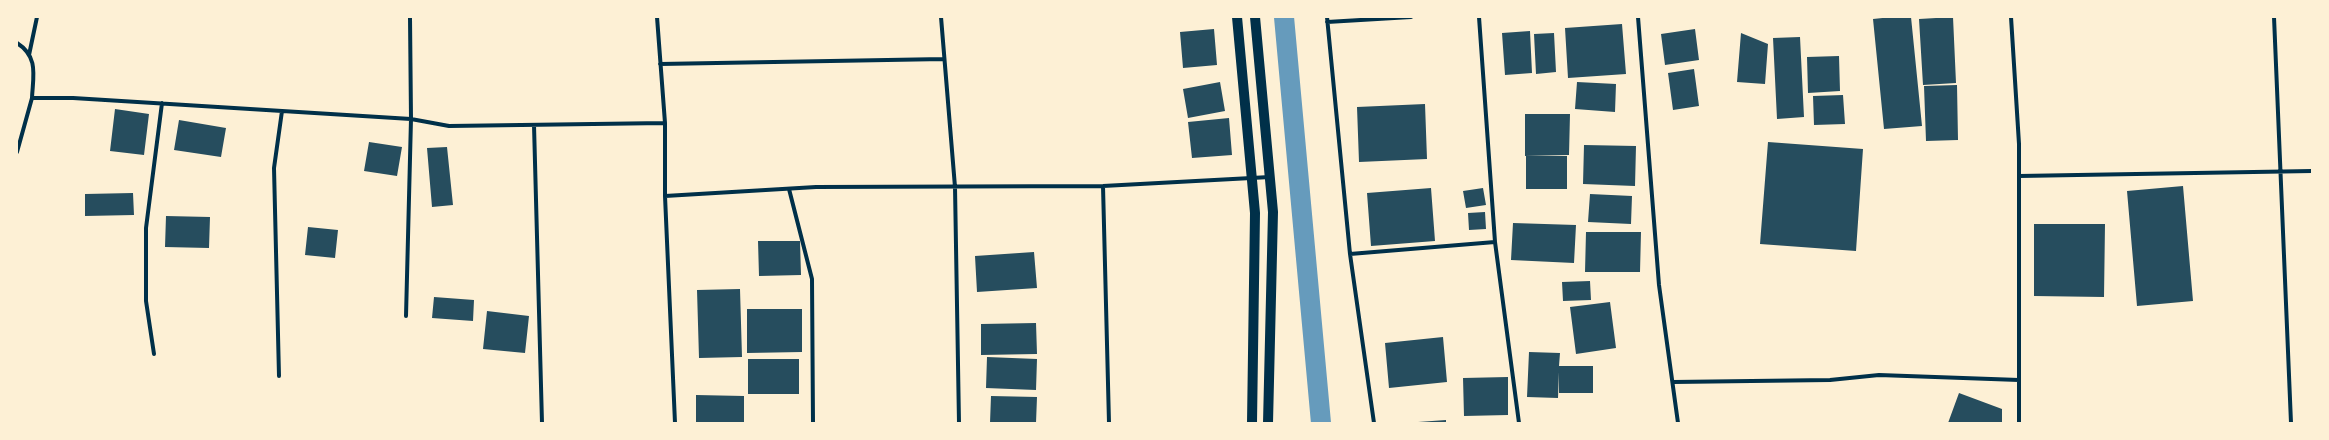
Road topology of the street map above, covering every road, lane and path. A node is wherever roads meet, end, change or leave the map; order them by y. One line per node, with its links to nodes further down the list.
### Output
1 (37, 17): 15 (street)
2 (410, 17): 21 (street)
3 (657, 17): 17 (street)
4 (941, 17): 16 (street)
5 (1237, 17): 27 (main road)
6 (1256, 17): 29 (main road)
7 (1327, 17): 13 (street)
8 (1411, 17): 13 (street)
9 (1479, 17): 34 (street)
10 (1638, 17): 40 (street)
11 (2011, 17): 28 (street)
12 (2274, 17): 25 (street)
13 (1327, 22): 35 (street)
14 (17, 43): 15 (street)
15 (28, 55): 18 (street)
16 (944, 59): 17 (street); 31 (street)
17 (660, 64): 22 (street)
18 (32, 98): 19 (street); 24 (street)
19 (162, 104): 20 (street); 37 (street)
20 (282, 111): 21 (street); 38 (street)
21 (411, 119): 23 (street); 36 (street)
22 (665, 123): 23 (street); 33 (street)
23 (534, 125): 41 (street)
24 (17, 152)
25 (2280, 170): 26 (street); 28 (street); 52 (street)
26 (2312, 171)
27 (1252, 176): 29 (street); 30 (street); 46 (main road)
28 (2019, 176): 39 (street)
29 (1270, 177): 47 (main road)
30 (1103, 186): 31 (street); 45 (street)
31 (955, 187): 32 (street); 44 (street)
32 (789, 189): 33 (street); 43 (street)
33 (665, 196): 42 (street)
34 (1495, 242): 35 (street); 49 (street)
35 (1350, 254): 48 (street)
36 (406, 316)
37 (154, 354)
38 (279, 376)
39 (2019, 380): 40 (street); 51 (street)
40 (1673, 382): 50 (street)
41 (542, 423)
42 (675, 423)
43 (813, 423)
44 (959, 423)
45 (1109, 423)
46 (1252, 423)
47 (1268, 423)
48 (1374, 423)
49 (1519, 423)
50 (1678, 423)
51 (2019, 423)
52 (2291, 423)

